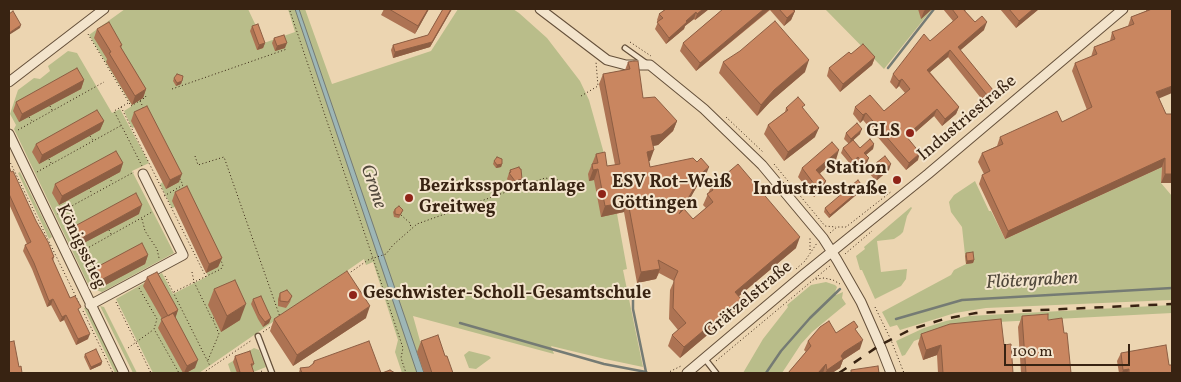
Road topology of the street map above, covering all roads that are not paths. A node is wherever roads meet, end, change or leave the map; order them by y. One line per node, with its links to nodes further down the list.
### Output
1 (104, 9): 6 (street)
2 (540, 9): 5 (street)
3 (1123, 9): 9 (street, Industriestraße)
4 (625, 48): 5 (lane)
5 (650, 65): 9 (street)
6 (9, 82)
7 (9, 134): 10 (street, Königsstieg)
8 (143, 172): 10 (street)
9 (832, 252): 12 (street, Grätzelstraße); 17 (street)
10 (90, 305): 13 (street, Königsstieg)
11 (258, 336): 14 (lane)
12 (708, 362): 15 (street, Grätzelstraße); 16 (lane)
13 (124, 373)
14 (272, 373)
15 (687, 373)
16 (716, 373)
17 (891, 373)

